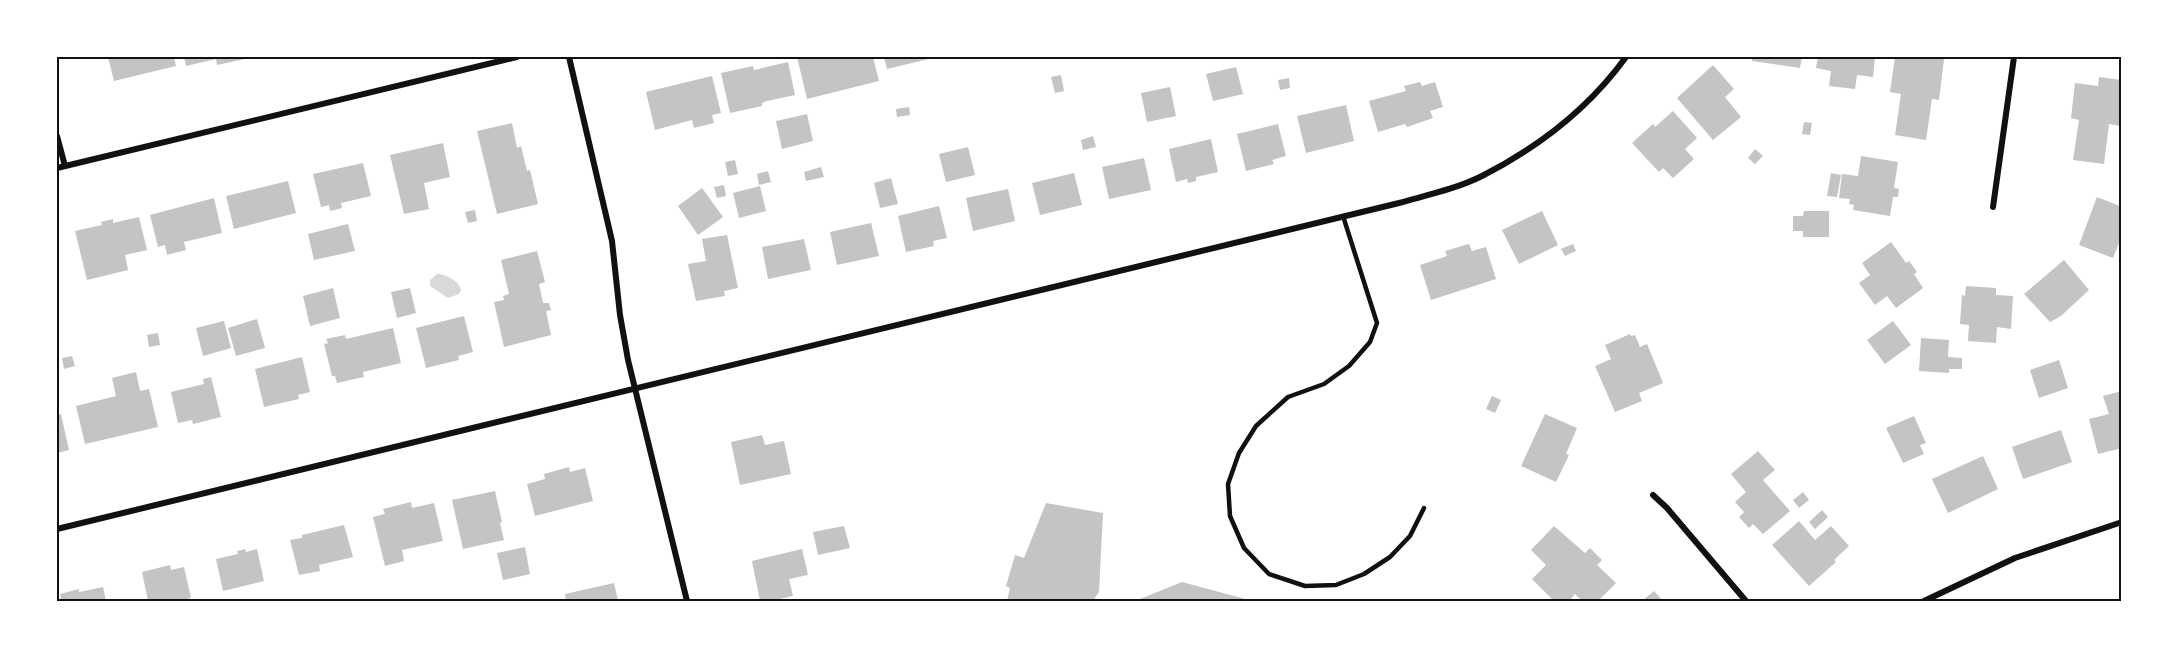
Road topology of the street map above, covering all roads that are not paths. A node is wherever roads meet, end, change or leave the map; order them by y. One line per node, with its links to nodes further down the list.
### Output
1 (517, 57): 6 (street)
2 (569, 57): 10 (street)
3 (1626, 57): 9 (street)
4 (2014, 57): 8 (street)
5 (57, 136): 6 (street)
6 (66, 166): 7 (street)
7 (57, 168)
8 (1993, 207)
9 (1343, 216): 10 (street); 12 (lane)
10 (635, 388): 14 (street); 15 (street)
11 (1653, 495): 16 (street)
12 (1424, 508)
13 (2122, 522): 17 (street)
14 (57, 529)
15 (687, 601)
16 (1746, 601)
17 (1924, 601)

